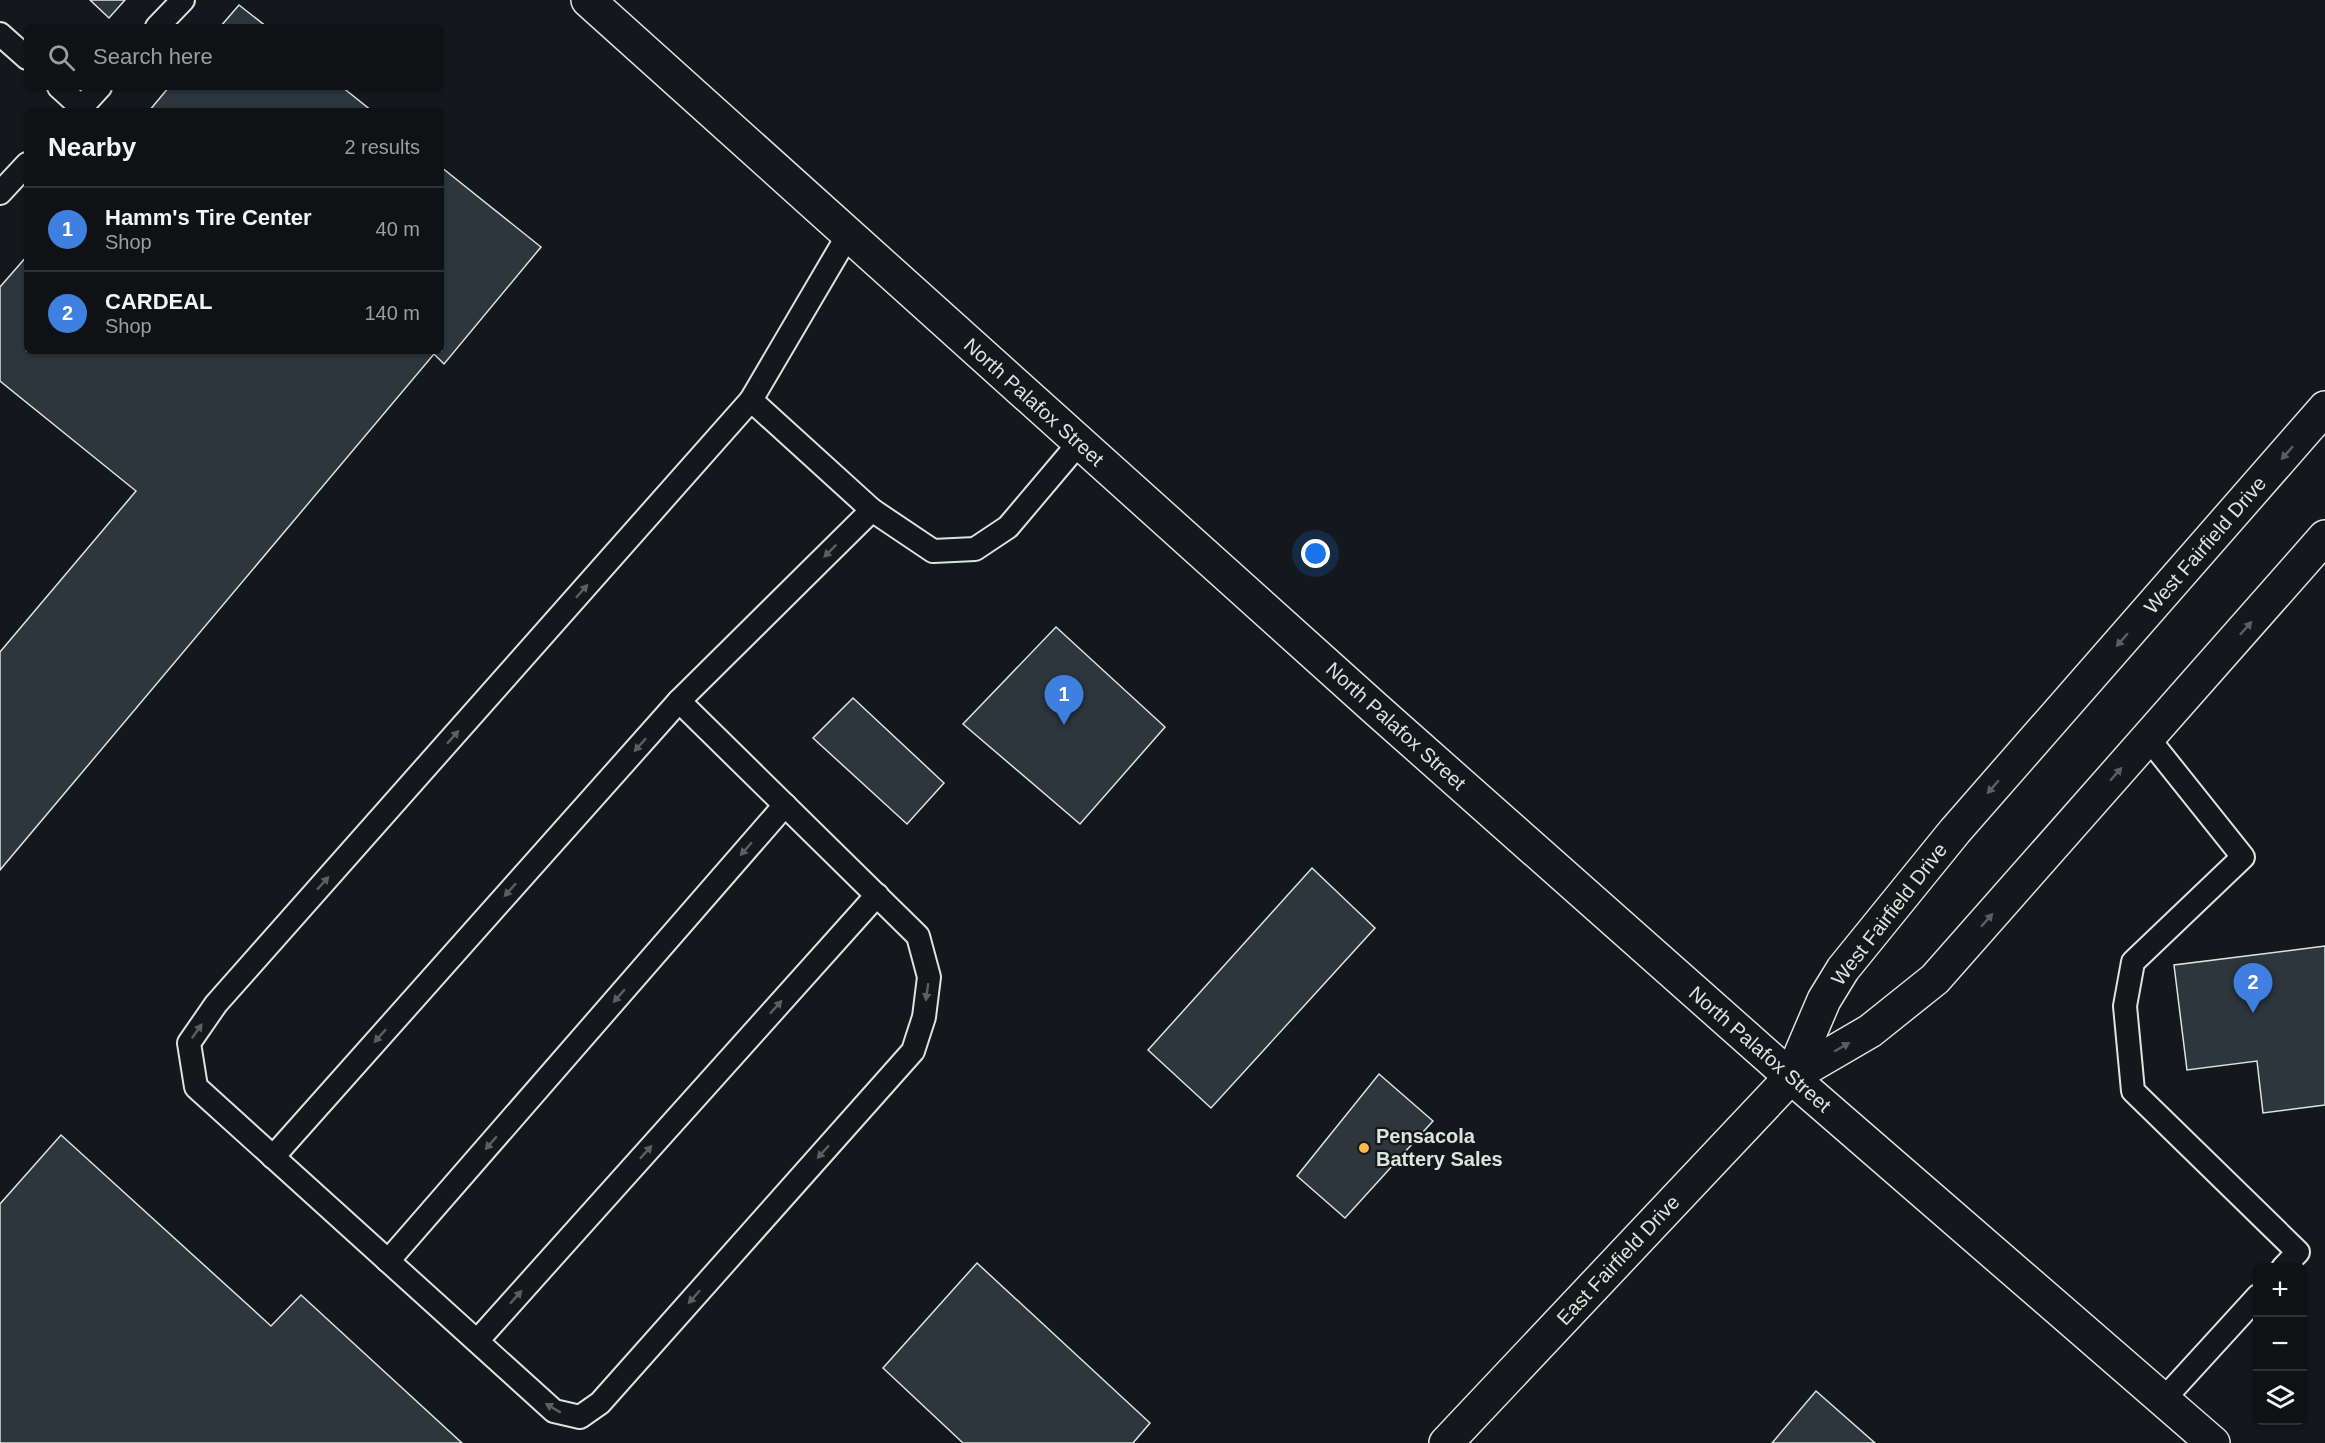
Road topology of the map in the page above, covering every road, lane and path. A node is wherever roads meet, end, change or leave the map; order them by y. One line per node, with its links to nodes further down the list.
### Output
1 (183, 0): 3 (lane)
2 (588, 0): 12 (main road, North Palafox Street)
3 (160, 24)
4 (0, 34): 5 (lane)
5 (24, 55)
6 (62, 90): 8 (lane)
7 (97, 90): 9 (lane)
8 (78, 108)
9 (80, 108)
10 (24, 167): 11 (lane)
11 (0, 193)
12 (848, 235): 13 (lane); 15 (main road, North Palafox Street)
13 (751, 400): 16 (lane); 23 (lane, one-way to 13)
14 (2325, 408): 22 (main road, West Fairfield Drive, one-way to 22)
15 (1079, 443): 16 (lane); 22 (main road, North Palafox Street)
16 (872, 510): 18 (lane, one-way to 18)
17 (2325, 537): 19 (main road, one-way to 17)
18 (679, 701): 20 (lane); 23 (lane, one-way to 23)
19 (2148, 738): 22 (main road, one-way to 19); 25 (lane)
20 (785, 805): 21 (lane); 24 (lane, one-way to 24)
21 (877, 895): 27 (lane, one-way to 21); 27 (lane, one-way to 27)
22 (1791, 1077): 28 (main road, North Palafox Street); 29 (main road, East Fairfield Drive)
23 (273, 1157): 24 (lane)
24 (388, 1261): 27 (lane)
25 (2288, 1263)
26 (2253, 1301): 28 (lane)
27 (477, 1341)
28 (2163, 1400): 30 (main road, North Palafox Street)
29 (1446, 1443)
30 (2213, 1443)

